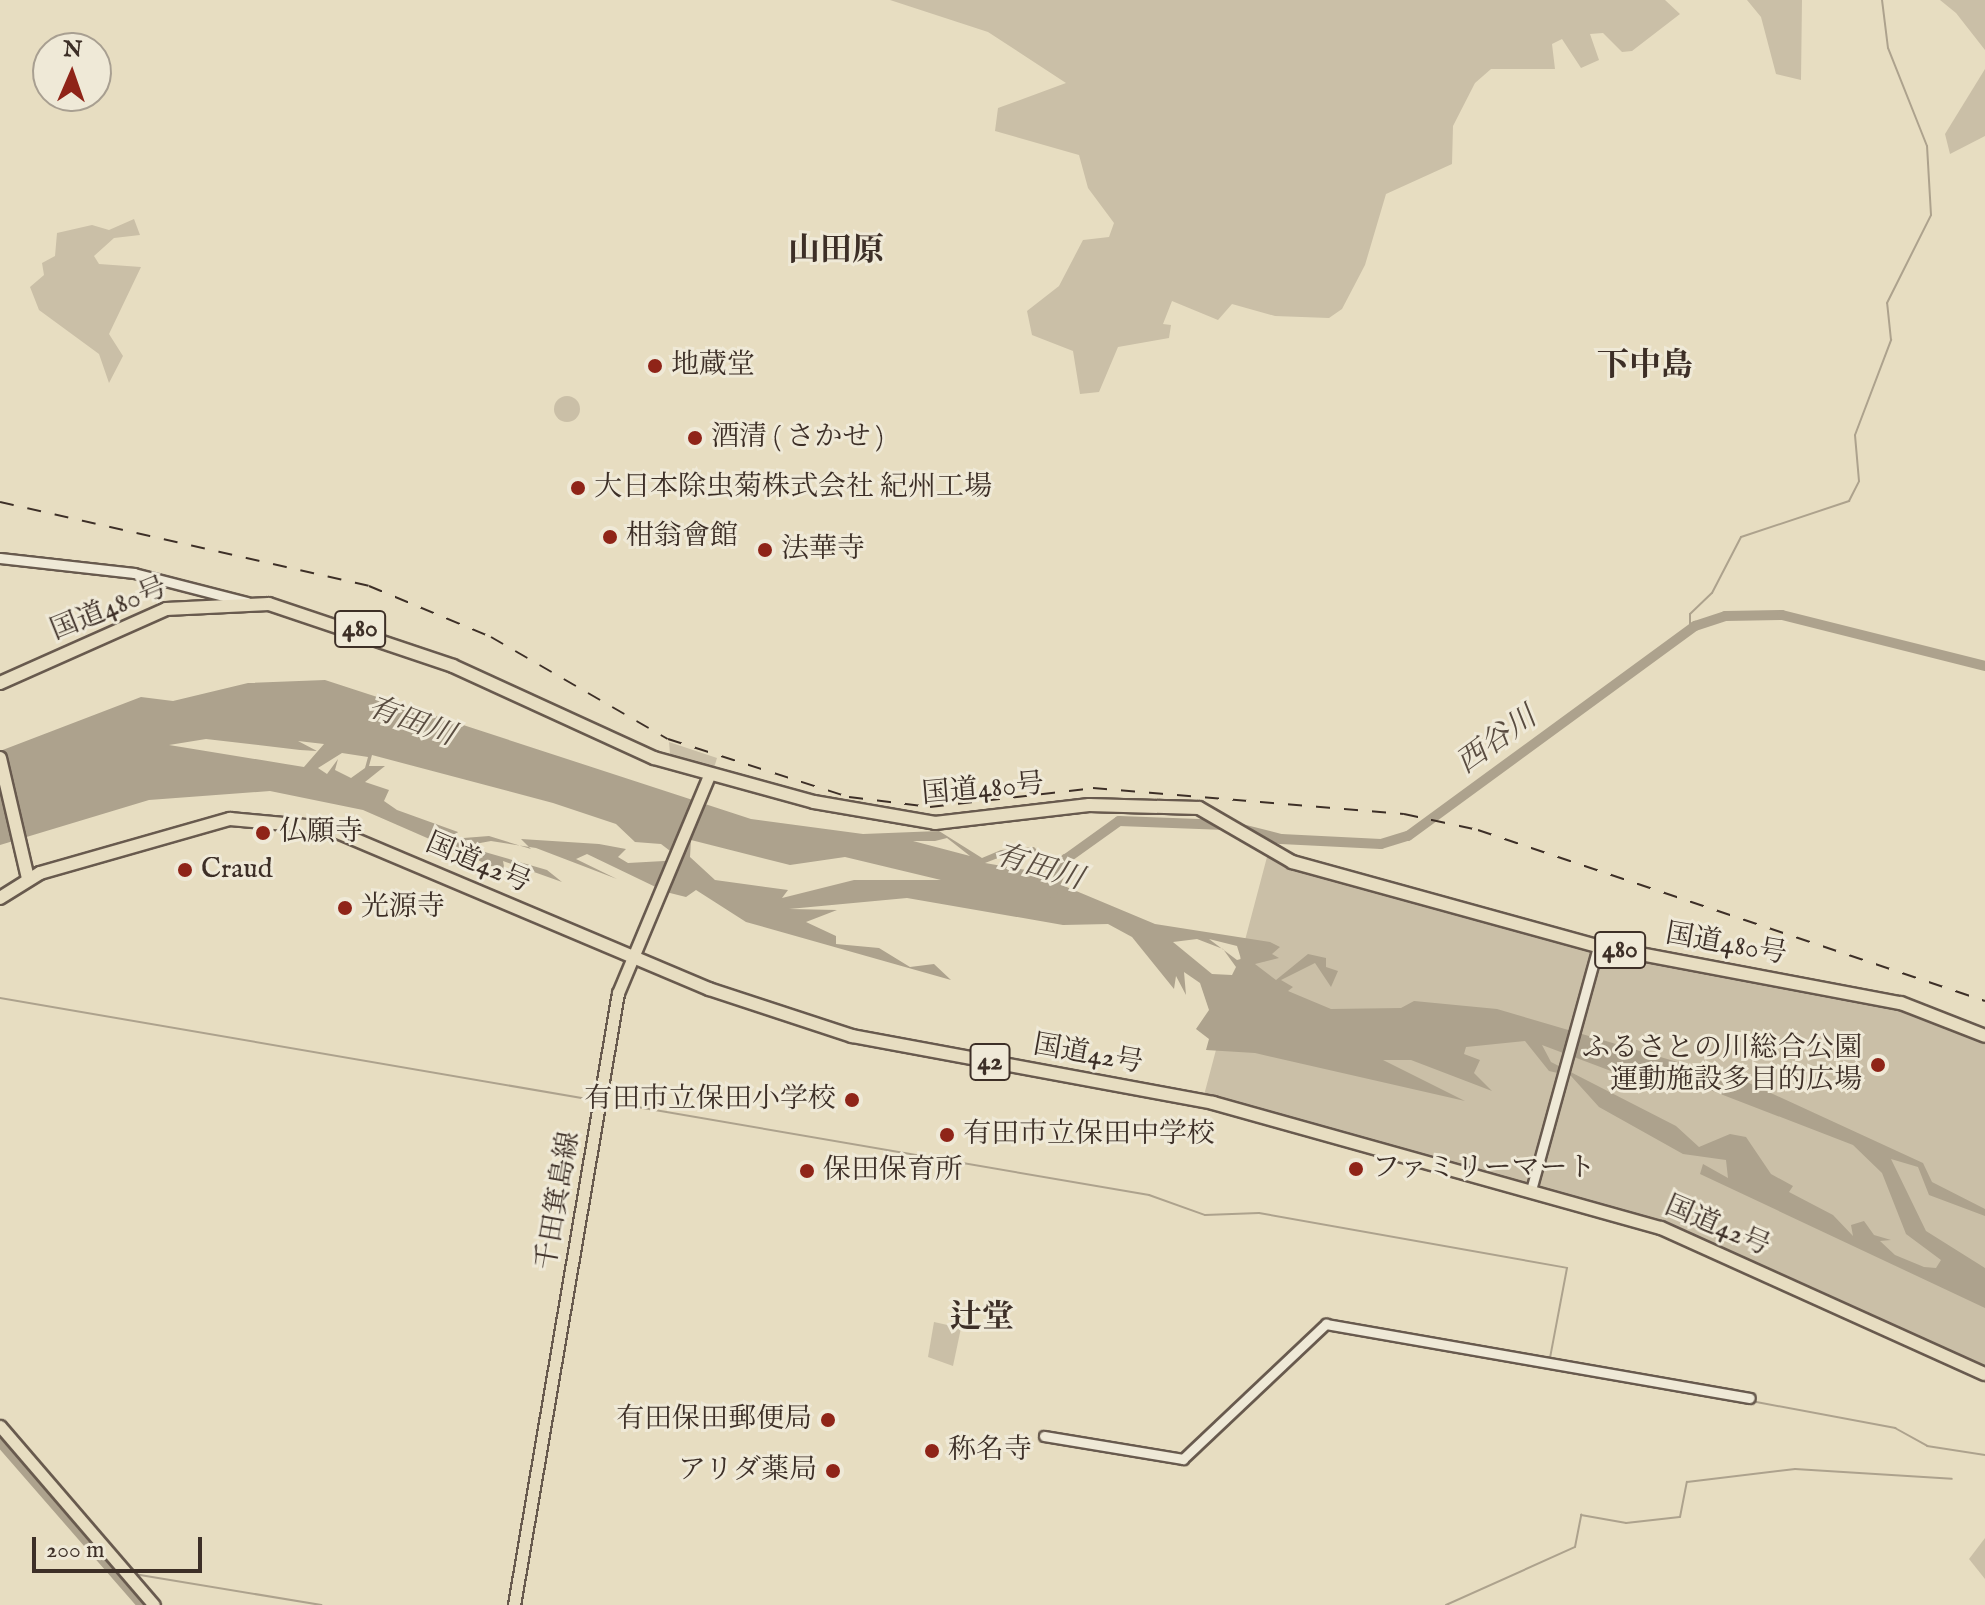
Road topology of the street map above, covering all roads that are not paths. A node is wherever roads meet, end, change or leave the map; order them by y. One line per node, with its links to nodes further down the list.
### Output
1 (0, 558): 2 (street)
2 (247, 602): 3 (highway, 国道480号 / 480); 5 (highway, 国道480号 / 480)
3 (0, 683)
4 (0, 758): 6 (highway)
5 (709, 776): 8 (highway, 国道480号 / 480); 9 (main road, 千田箕島線)
6 (28, 875): 7 (highway, 国道42号 / 42); 9 (highway, 国道42号 / 42)
7 (0, 898)
8 (1598, 949): 10 (highway, 国道480号 / 480); 11 (street)
9 (633, 955): 11 (highway, 国道42号 / 42); 17 (main road, 千田箕島線)
10 (1985, 1036)
11 (1532, 1187): 12 (highway, 国道42号 / 42)
12 (1985, 1374)
13 (1750, 1398): 15 (street)
14 (0, 1426): 16 (main road)
15 (1044, 1436)
16 (154, 1605)
17 (514, 1605)

